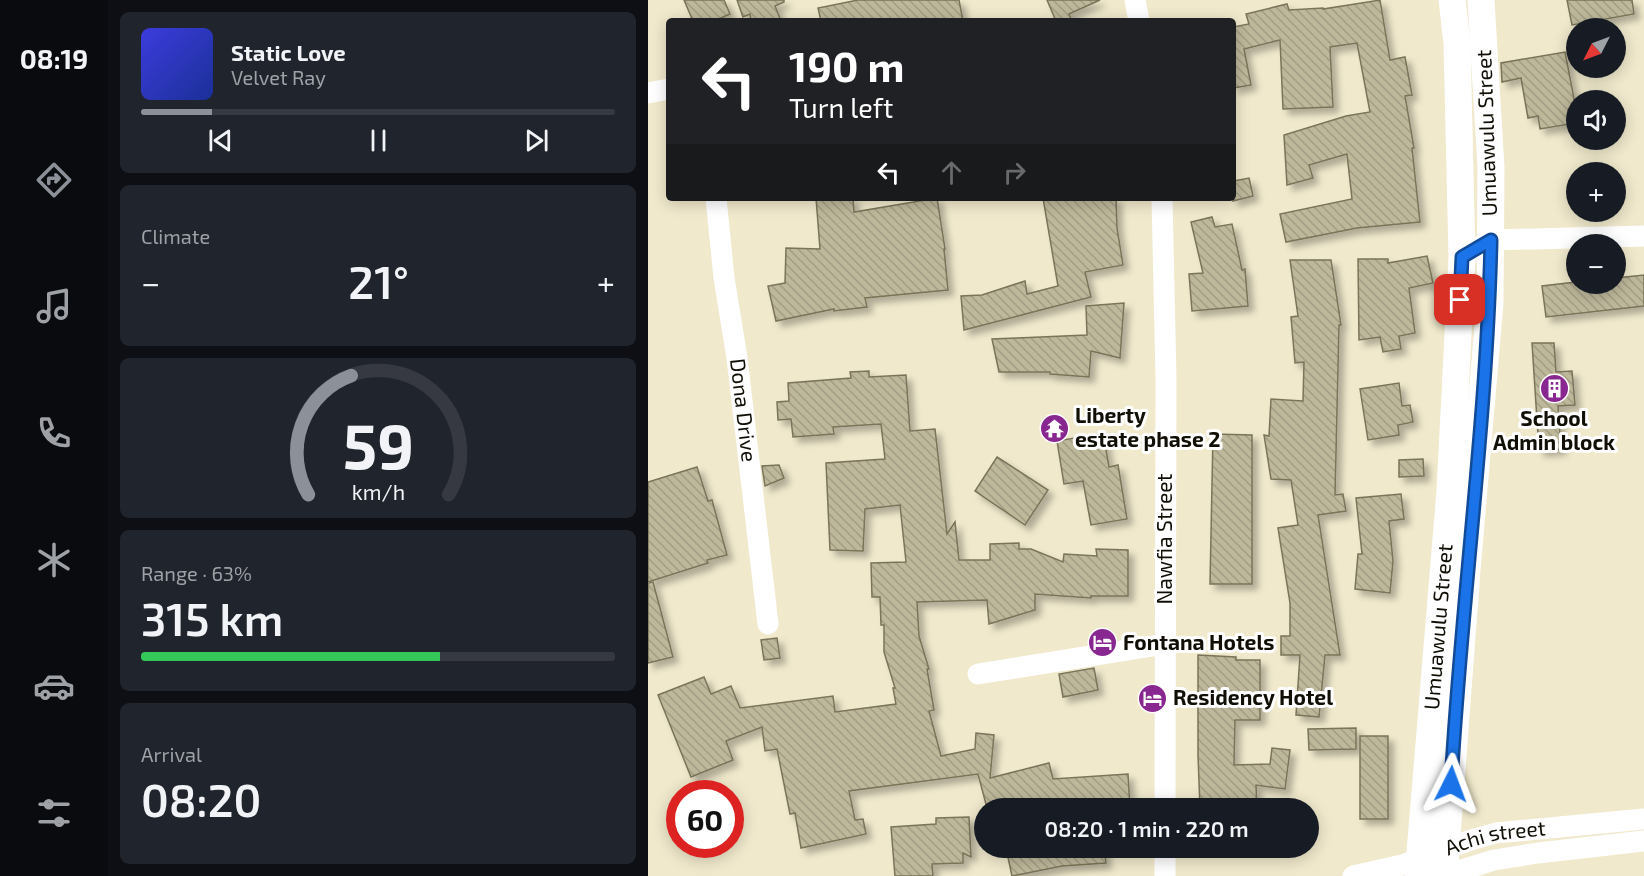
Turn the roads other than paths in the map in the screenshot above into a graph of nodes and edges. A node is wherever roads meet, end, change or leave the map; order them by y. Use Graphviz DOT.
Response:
graph roads {
  1 [pos="1135,0"];
  2 [pos="1452,0"];
  3 [pos="1481,0"];
  4 [pos="1138,18"];
  5 [pos="716,201"];
  6 [pos="1162,201"];
  7 [pos="1644,236"];
  8 [pos="1491,240"];
  9 [pos="1462,257"];
  10 [pos="1460,514"];
  11 [pos="768,624"];
  12 [pos="1165,644"];
  13 [pos="978,674"];
  14 [pos="1165,798"];
  15 [pos="1644,819"];
  16 [pos="1644,841"];
  17 [pos="1165,858"];
  18 [pos="1419,867"];
  19 [pos="1444,869"];
  20 [pos="1165,876"];
  21 [pos="1353,876"];
  1 -- 4 [label="street"];
  2 -- 9 [label="main road, Umuawulu Street"];
  3 -- 8 [label="main road, Umuawulu Street"];
  5 -- 11 [label="street, Dona Drive"];
  6 -- 12 [label="street, Nawfia Street"];
  7 -- 8 [label="street"];
  8 -- 9 [label="street"];
  8 -- 10 [label="main road, Umuawulu Street"];
  9 -- 10 [label="main road, Umuawulu Street"];
  10 -- 18 [label="main road, Umuawulu Street"];
  10 -- 19 [label="main road, Umuawulu Street"];
  12 -- 13 [label="street"];
  12 -- 14 [label="street, Nawfia Street"];
  15 -- 19 [label="street, Achi street"];
  16 -- 19 [label="street, Achi street"];
  17 -- 20 [label="street"];
  18 -- 19 [label="street, Achi street"];
  18 -- 21 [label="street, Achi street"];
}
